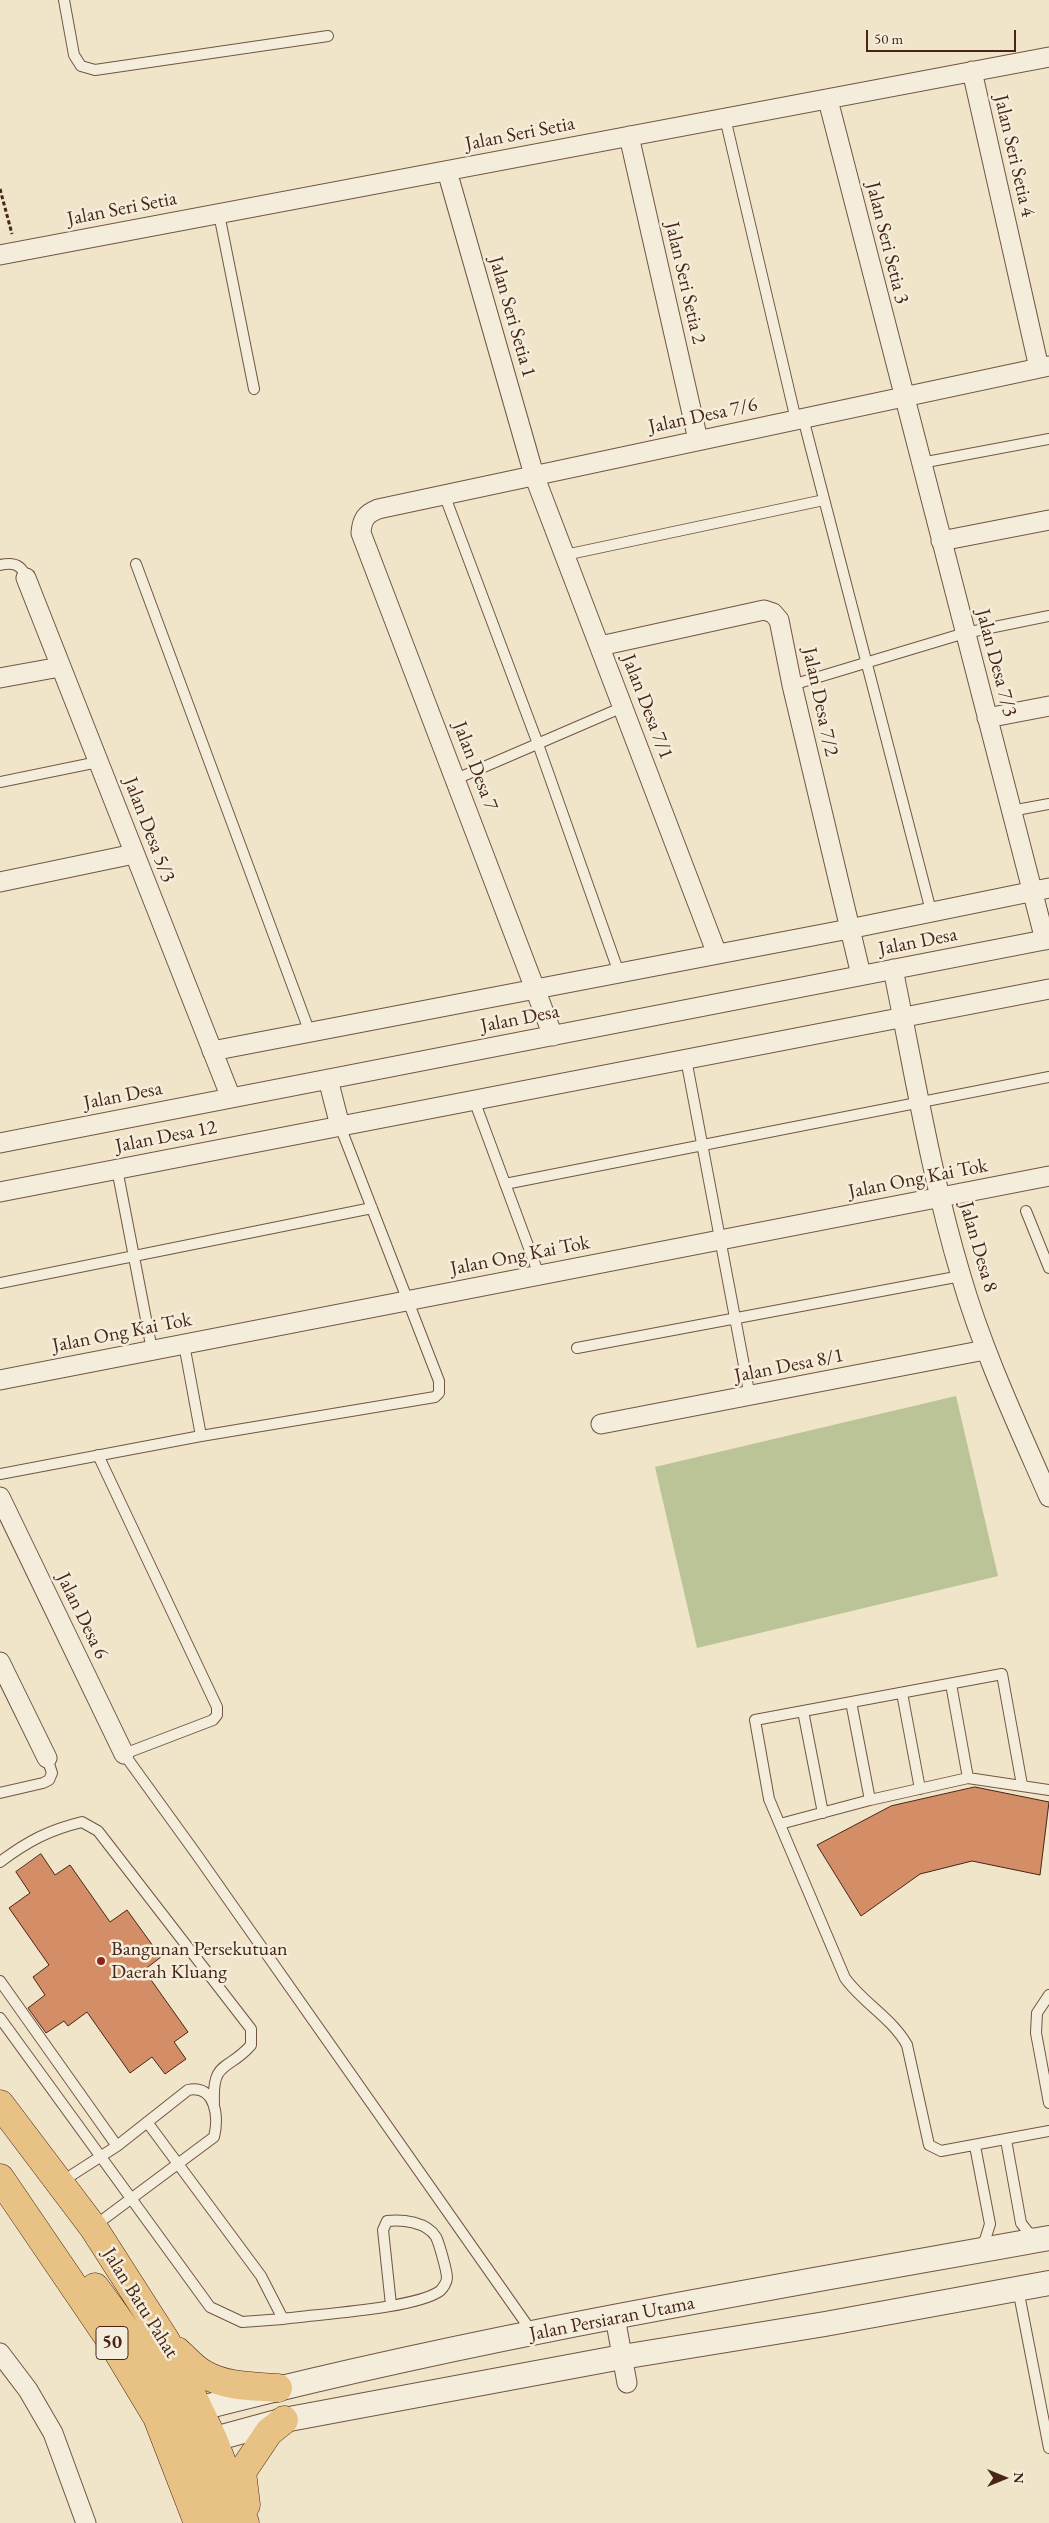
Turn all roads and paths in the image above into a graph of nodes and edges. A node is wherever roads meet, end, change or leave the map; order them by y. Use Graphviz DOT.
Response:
graph roads {
  1 [pos="64,0"];
  2 [pos="328,36"];
  3 [pos="1049,57"];
  4 [pos="972,72"];
  5 [pos="828,100"];
  6 [pos="725,118"];
  7 [pos="629,136"];
  8 [pos="446,171"];
  9 [pos="0,189"];
  10 [pos="219,214"];
  11 [pos="8,254"];
  12 [pos="1044,367"];
  13 [pos="254,389"];
  14 [pos="904,397"];
  15 [pos="799,419"];
  16 [pos="1049,439"];
  17 [pos="698,440"];
  18 [pos="921,463"];
  19 [pos="534,475"];
  20 [pos="444,494"];
  21 [pos="824,500"];
  22 [pos="368,513"];
  23 [pos="1049,520"];
  24 [pos="941,541"];
  25 [pos="565,554"];
  26 [pos="136,564"];
  27 [pos="0,565"];
  28 [pos="26,578"];
  29 [pos="1049,616"];
  30 [pos="965,633"];
  31 [pos="600,646"];
  32 [pos="866,663"];
  33 [pos="60,666"];
  34 [pos="0,678"];
  35 [pos="792,686"];
  36 [pos="1049,706"];
  37 [pos="623,707"];
  38 [pos="987,718"];
  39 [pos="538,744"];
  40 [pos="98,762"];
  41 [pos="456,779"];
  42 [pos="0,782"];
  43 [pos="1049,804"];
  44 [pos="1011,811"];
  45 [pos="134,854"];
  46 [pos="0,882"];
  47 [pos="1040,889"];
  48 [pos="931,911"];
  49 [pos="849,929"];
  50 [pos="1047,939"];
  51 [pos="718,954"];
  52 [pos="893,969"];
  53 [pos="619,973"];
  54 [pos="861,975"];
  55 [pos="534,988"];
  56 [pos="1049,989"];
  57 [pos="903,1018"];
  58 [pos="310,1032"];
  59 [pos="553,1036"];
  60 [pos="212,1052"];
  61 [pos="686,1060"];
  62 [pos="1049,1077"];
  63 [pos="328,1079"];
  64 [pos="231,1098"];
  65 [pos="474,1100"];
  66 [pos="921,1102"];
  67 [pos="340,1126"];
  68 [pos="0,1143"];
  69 [pos="703,1145"];
  70 [pos="117,1169"];
  71 [pos="1049,1176"];
  72 [pos="505,1184"];
  73 [pos="0,1192"];
  74 [pos="940,1197"];
  75 [pos="372,1208"];
  76 [pos="1026,1211"];
  77 [pos="722,1240"];
  78 [pos="134,1256"];
  79 [pos="1049,1268"];
  80 [pos="539,1275"];
  81 [pos="961,1276"];
  82 [pos="0,1283"];
  83 [pos="407,1300"];
  84 [pos="736,1316"];
  85 [pos="184,1344"];
  86 [pos="577,1348"];
  87 [pos="152,1350"];
  88 [pos="985,1350"];
  89 [pos="0,1380"];
  90 [pos="750,1397"];
  91 [pos="601,1424"];
  92 [pos="201,1436"];
  93 [pos="98,1455"];
  94 [pos="0,1474"];
  95 [pos="0,1497"];
  96 [pos="1049,1497"];
  97 [pos="0,1662"];
  98 [pos="951,1684"];
  99 [pos="902,1693"];
  100 [pos="851,1702"];
  101 [pos="803,1711"];
  102 [pos="124,1754"];
  103 [pos="47,1758"];
  104 [pos="968,1778"];
  105 [pos="1022,1785"];
  106 [pos="920,1789"];
  107 [pos="1049,1790"];
  108 [pos="0,1793"];
  109 [pos="870,1800"];
  110 [pos="823,1813"];
  111 [pos="780,1824"];
  112 [pos="0,1862"];
  113 [pos="0,1981"];
  114 [pos="1049,1995"];
  115 [pos="0,2018"];
  116 [pos="1044,2052"];
  117 [pos="214,2103"];
  118 [pos="1049,2103"];
  119 [pos="0,2104"];
  120 [pos="147,2122"];
  121 [pos="1049,2131"];
  122 [pos="1006,2140"];
  123 [pos="117,2146"];
  124 [pos="974,2146"];
  125 [pos="102,2156"];
  126 [pos="178,2164"];
  127 [pos="61,2182"];
  128 [pos="6,2187"];
  129 [pos="131,2198"];
  130 [pos="93,2227"];
  131 [pos="1046,2238"];
  132 [pos="974,2252"];
  133 [pos="1049,2283"];
  134 [pos="1018,2290"];
  135 [pos="391,2305"];
  136 [pos="615,2317"];
  137 [pos="283,2319"];
  138 [pos="533,2334"];
  139 [pos="166,2341"];
  140 [pos="0,2354"];
  141 [pos="622,2357"];
  142 [pos="316,2380"];
  143 [pos="627,2382"];
  144 [pos="278,2388"];
  145 [pos="189,2412"];
  146 [pos="324,2413"];
  147 [pos="284,2420"];
  148 [pos="202,2442"];
  149 [pos="1049,2448"];
  150 [pos="86,2523"];
  151 [pos="198,2523"];
  152 [pos="218,2523"];
  153 [pos="246,2523"];
  1 -- 2 [label="lane"];
  3 -- 4 [label="street, Jalan Seri Setia"];
  4 -- 5 [label="street, Jalan Seri Setia"];
  4 -- 12 [label="street, Jalan Seri Setia 4"];
  5 -- 6 [label="street, Jalan Seri Setia"];
  5 -- 14 [label="street, Jalan Seri Setia 3"];
  6 -- 7 [label="street, Jalan Seri Setia"];
  6 -- 15 [label="lane"];
  7 -- 8 [label="street, Jalan Seri Setia"];
  7 -- 17 [label="street, Jalan Seri Setia 2"];
  8 -- 10 [label="street, Jalan Seri Setia"];
  8 -- 19 [label="street, Jalan Seri Setia 1"];
  9 -- 11 [label="path"];
  10 -- 11 [label="street, Jalan Seri Setia"];
  10 -- 13 [label="lane"];
  12 -- 14 [label="street, Jalan Desa 7/6"];
  14 -- 15 [label="street, Jalan Desa 7/6"];
  14 -- 18 [label="street, Jalan Desa 7/3"];
  15 -- 17 [label="street, Jalan Desa 7/6"];
  15 -- 21 [label="lane"];
  16 -- 18 [label="lane"];
  17 -- 19 [label="street, Jalan Desa 7/6"];
  18 -- 24 [label="street, Jalan Desa 7/3"];
  19 -- 20 [label="street, Jalan Desa 7/6"];
  19 -- 25 [label="street, Jalan Desa 7/1"];
  20 -- 22 [label="street, Jalan Desa 7/6"];
  20 -- 39 [label="lane"];
  21 -- 25 [label="lane"];
  21 -- 32 [label="lane"];
  22 -- 41 [label="street, Jalan Desa 7"];
  23 -- 24 [label="street"];
  24 -- 30 [label="street, Jalan Desa 7/3"];
  25 -- 31 [label="street, Jalan Desa 7/1"];
  26 -- 58 [label="lane"];
  27 -- 28 [label="lane"];
  28 -- 33 [label="street, Jalan Desa 5/3"];
  29 -- 30 [label="lane"];
  30 -- 32 [label="lane"];
  30 -- 38 [label="street, Jalan Desa 7/3"];
  31 -- 35 [label="street, Jalan Desa 7/2"];
  31 -- 37 [label="street, Jalan Desa 7/1"];
  32 -- 35 [label="lane"];
  32 -- 48 [label="lane"];
  33 -- 34 [label="street"];
  33 -- 40 [label="street, Jalan Desa 5/3"];
  35 -- 49 [label="street, Jalan Desa 7/2"];
  36 -- 38 [label="street"];
  37 -- 39 [label="lane"];
  37 -- 51 [label="street, Jalan Desa 7/1"];
  38 -- 44 [label="street, Jalan Desa 7/3"];
  39 -- 41 [label="lane"];
  39 -- 53 [label="lane"];
  40 -- 42 [label="lane"];
  40 -- 45 [label="street, Jalan Desa 5/3"];
  41 -- 55 [label="street, Jalan Desa 7"];
  43 -- 44 [label="lane"];
  44 -- 47 [label="street, Jalan Desa 7/3"];
  45 -- 46 [label="street"];
  45 -- 60 [label="street, Jalan Desa 5/3"];
  47 -- 48 [label="street, Jalan Desa"];
  47 -- 50 [label="street, Jalan Desa 7/3"];
  48 -- 49 [label="street, Jalan Desa"];
  49 -- 51 [label="street, Jalan Desa"];
  49 -- 54 [label="street, Jalan Desa 7/2"];
  50 -- 52 [label="street, Jalan Desa"];
  51 -- 53 [label="street, Jalan Desa"];
  52 -- 54 [label="street, Jalan Desa"];
  52 -- 57 [label="street, Jalan Desa 8"];
  53 -- 55 [label="street, Jalan Desa"];
  54 -- 59 [label="street, Jalan Desa"];
  55 -- 58 [label="street, Jalan Desa"];
  55 -- 59 [label="street, Jalan Desa 7"];
  56 -- 57 [label="street"];
  57 -- 61 [label="street"];
  57 -- 66 [label="street, Jalan Desa 8"];
  58 -- 60 [label="street, Jalan Desa"];
  59 -- 63 [label="street, Jalan Desa"];
  60 -- 64 [label="street, Jalan Desa 5/3"];
  61 -- 65 [label="street"];
  61 -- 69 [label="lane"];
  62 -- 66 [label="lane"];
  63 -- 64 [label="street, Jalan Desa"];
  63 -- 67 [label="street"];
  64 -- 68 [label="street, Jalan Desa"];
  65 -- 67 [label="street"];
  65 -- 72 [label="lane"];
  66 -- 69 [label="lane"];
  66 -- 74 [label="street, Jalan Desa 8"];
  67 -- 70 [label="street, Jalan Desa 12"];
  67 -- 75 [label="lane"];
  69 -- 72 [label="lane"];
  69 -- 77 [label="lane"];
  70 -- 73 [label="street, Jalan Desa 12"];
  70 -- 78 [label="lane"];
  71 -- 74 [label="street, Jalan Ong Kai Tok"];
  72 -- 80 [label="lane"];
  74 -- 77 [label="street, Jalan Ong Kai Tok"];
  74 -- 81 [label="street, Jalan Desa 8"];
  75 -- 78 [label="lane"];
  75 -- 83 [label="lane"];
  76 -- 79 [label="lane"];
  77 -- 80 [label="street, Jalan Ong Kai Tok"];
  77 -- 84 [label="lane"];
  78 -- 82 [label="lane"];
  78 -- 87 [label="lane"];
  80 -- 83 [label="street, Jalan Ong Kai Tok"];
  81 -- 84 [label="lane"];
  81 -- 88 [label="street, Jalan Desa 8"];
  83 -- 85 [label="street, Jalan Ong Kai Tok"];
  83 -- 92 [label="lane"];
  84 -- 86 [label="lane"];
  84 -- 90 [label="lane"];
  85 -- 87 [label="street, Jalan Ong Kai Tok"];
  85 -- 92 [label="lane"];
  87 -- 89 [label="street, Jalan Ong Kai Tok"];
  88 -- 90 [label="street, Jalan Desa 8/1"];
  88 -- 96 [label="street, Jalan Desa 8"];
  90 -- 91 [label="street, Jalan Desa 8/1"];
  92 -- 93 [label="lane"];
  93 -- 94 [label="lane"];
  93 -- 102 [label="lane"];
  95 -- 102 [label="street, Jalan Desa 6"];
  97 -- 103 [label="street"];
  98 -- 99 [label="lane"];
  98 -- 104 [label="lane"];
  98 -- 105 [label="lane"];
  99 -- 100 [label="lane"];
  99 -- 106 [label="lane"];
  100 -- 101 [label="lane"];
  100 -- 109 [label="lane"];
  101 -- 110 [label="lane"];
  101 -- 111 [label="lane"];
  102 -- 138 [label="lane"];
  103 -- 108 [label="lane"];
  104 -- 105 [label="lane"];
  104 -- 106 [label="lane"];
  105 -- 107 [label="lane"];
  106 -- 109 [label="lane"];
  109 -- 110 [label="lane"];
  110 -- 111 [label="lane"];
  111 -- 124 [label="lane"];
  112 -- 117 [label="lane"];
  113 -- 123 [label="lane"];
  114 -- 116 [label="lane"];
  115 -- 125 [label="lane"];
  116 -- 118 [label="lane"];
  117 -- 120 [label="lane"];
  117 -- 126 [label="lane"];
  119 -- 127 [label="highway, Jalan Batu Pahat / 50"];
  120 -- 123 [label="lane"];
  120 -- 126 [label="lane"];
  121 -- 122 [label="lane"];
  122 -- 124 [label="lane"];
  122 -- 131 [label="lane"];
  123 -- 125 [label="lane"];
  124 -- 132 [label="lane"];
  125 -- 127 [label="lane"];
  125 -- 129 [label="lane"];
  126 -- 129 [label="lane"];
  126 -- 137 [label="lane"];
  127 -- 130 [label="highway, Jalan Batu Pahat / 50"];
  128 -- 145 [label="highway"];
  128 -- 151 [label="highway, 50"];
  129 -- 130 [label="lane"];
  129 -- 137 [label="lane"];
  130 -- 139 [label="highway, Jalan Batu Pahat / 50"];
  131 -- 132 [label="street, Jalan Persiaran Utama"];
  132 -- 136 [label="street, Jalan Persiaran Utama"];
  133 -- 134 [label="street, Jalan Persiaran Utama"];
  134 -- 141 [label="street, Jalan Persiaran Utama"];
  134 -- 149 [label="lane"];
  135 -- 135 [label="lane"];
  135 -- 137 [label="lane"];
  136 -- 138 [label="street, Jalan Persiaran Utama"];
  136 -- 141 [label="street"];
  138 -- 142 [label="street, Jalan Persiaran Utama"];
  139 -- 144 [label="highway"];
  139 -- 145 [label="highway, Jalan Batu Pahat / 50"];
  140 -- 150 [label="street"];
  141 -- 143 [label="street"];
  141 -- 146 [label="street, Jalan Persiaran Utama"];
  142 -- 144 [label="street, Jalan Persiaran Utama"];
  142 -- 146 [label="street"];
  144 -- 145 [label="street, Jalan Persiaran Utama"];
  145 -- 148 [label="highway, Jalan Batu Pahat / 50"];
  146 -- 147 [label="street, Jalan Persiaran Utama"];
  147 -- 148 [label="street, Jalan Persiaran Utama"];
  147 -- 153 [label="highway"];
  148 -- 152 [label="highway"];
  148 -- 153 [label="highway, Jalan Batu Pahat / 50"];
}
